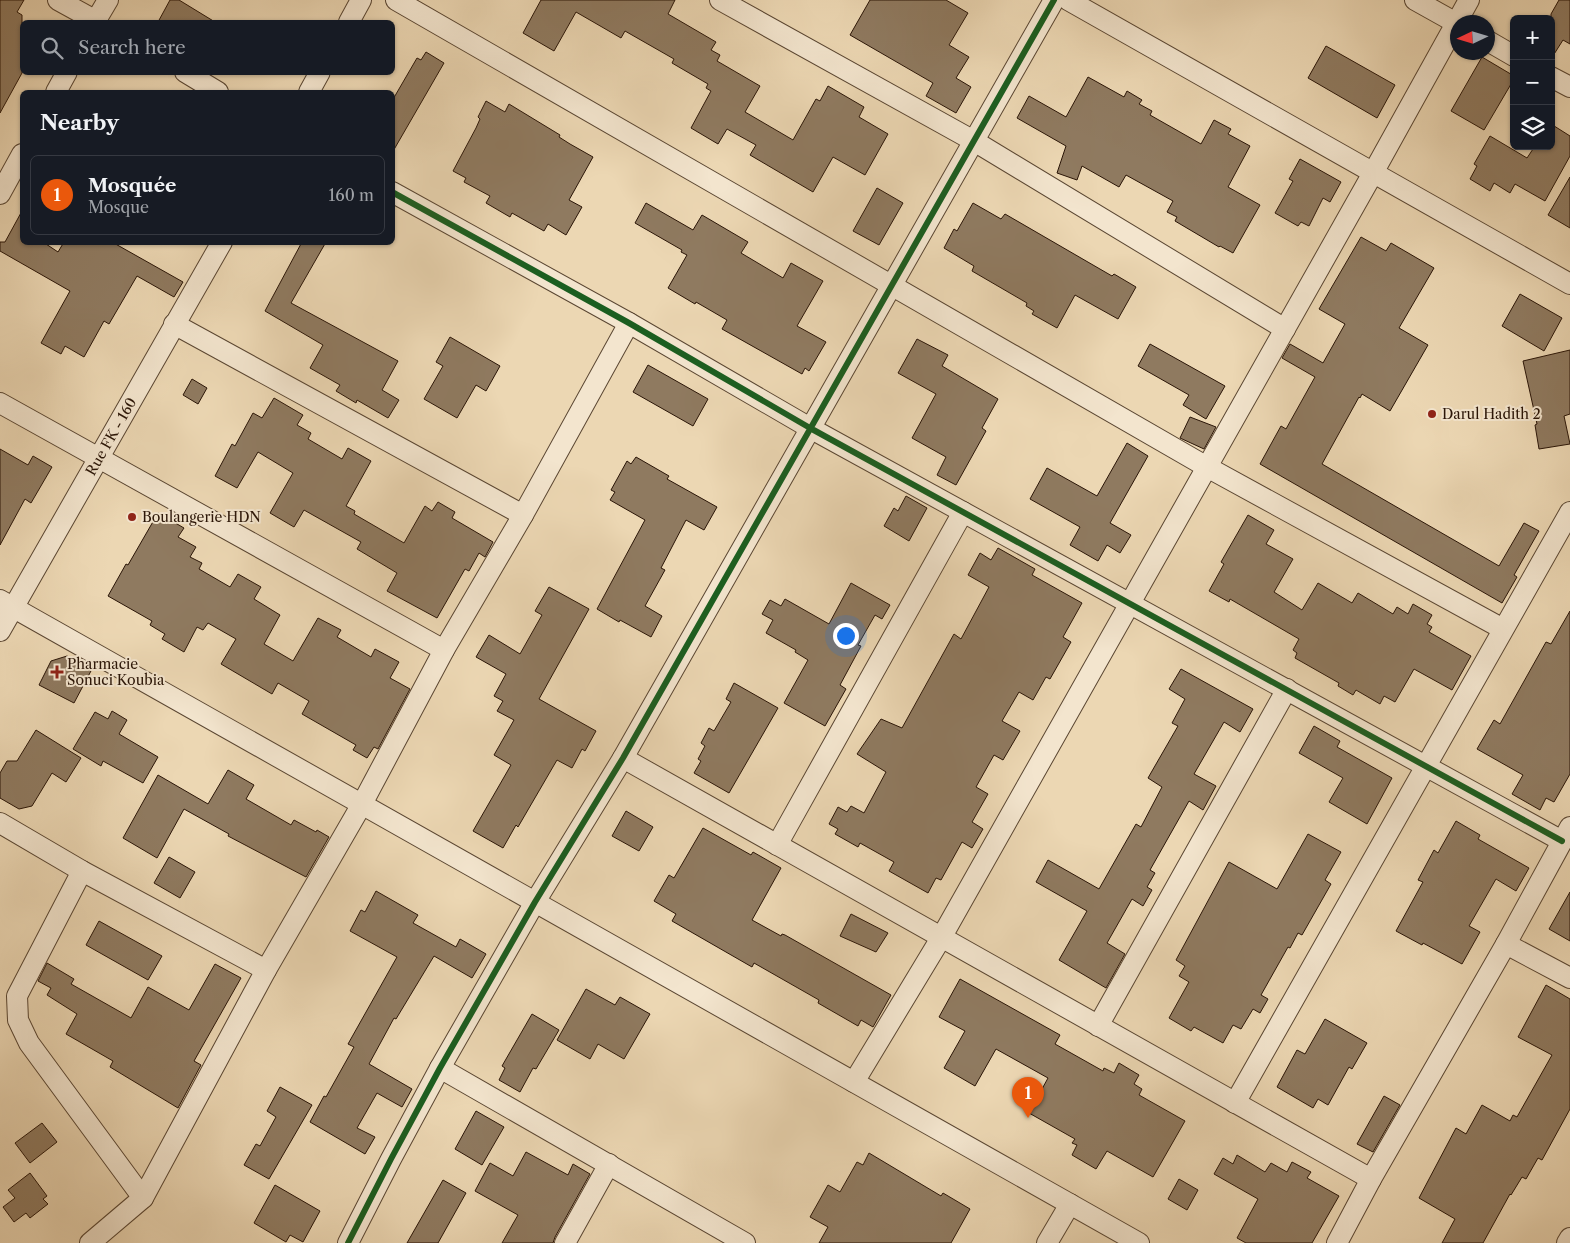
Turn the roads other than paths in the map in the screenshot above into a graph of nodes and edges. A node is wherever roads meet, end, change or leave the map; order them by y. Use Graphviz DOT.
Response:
graph roads {
  1 [pos="58,0"];
  2 [pos="108,0"];
  3 [pos="361,0"];
  4 [pos="396,0"];
  5 [pos="720,0"];
  6 [pos="1054,0"];
  7 [pos="1068,0"];
  8 [pos="1415,0"];
  9 [pos="1469,0"];
  10 [pos="1462,15"];
  11 [pos="93,20"];
  12 [pos="97,20"];
  13 [pos="349,20"];
  14 [pos="1450,20"];
  15 [pos="1450,36"];
  16 [pos="1495,45"];
  17 [pos="1510,54"];
  18 [pos="65,75"];
  19 [pos="190,75"];
  20 [pos="318,75"];
  21 [pos="1555,79"];
  22 [pos="1570,87"];
  23 [pos="57,90"];
  24 [pos="215,90"];
  25 [pos="310,90"];
  26 [pos="974,141"];
  27 [pos="20,158"];
  28 [pos="1373,173"];
  29 [pos="0,194"];
  30 [pos="395,194"];
  31 [pos="220,245"];
  32 [pos="1570,284"];
  33 [pos="892,285"];
  34 [pos="629,323"];
  35 [pos="174,324"];
  36 [pos="1285,329"];
  37 [pos="0,403"];
  38 [pos="810,428"];
  39 [pos="98,459"];
  40 [pos="1207,467"];
  41 [pos="963,512"];
  42 [pos="1570,512"];
  43 [pos="523,515"];
  44 [pos="7,604"];
  45 [pos="1130,604"];
  46 [pos="1503,629"];
  47 [pos="0,631"];
  48 [pos="444,650"];
  49 [pos="1287,689"];
  50 [pos="623,758"];
  51 [pos="1426,766"];
  52 [pos="362,804"];
  53 [pos="0,823"];
  54 [pos="1566,834"];
  55 [pos="777,845"];
  56 [pos="82,871"];
  57 [pos="535,902"];
  58 [pos="941,938"];
  59 [pos="1506,944"];
  60 [pos="266,970"];
  61 [pos="1570,978"];
  62 [pos="1098,1026"];
  63 [pos="440,1068"];
  64 [pos="854,1082"];
  65 [pos="1235,1103"];
  66 [pos="609,1164"];
  67 [pos="1371,1180"];
  68 [pos="143,1198"];
  69 [pos="1070,1204"];
  70 [pos="1570,1238"];
  71 [pos="354,1241"];
  72 [pos="90,1243"];
  73 [pos="565,1243"];
  74 [pos="745,1243"];
  75 [pos="1047,1243"];
  76 [pos="1140,1243"];
  77 [pos="1337,1243"];
  78 [pos="1567,1243"];
  1 -- 11 [label="street"];
  2 -- 12 [label="street"];
  3 -- 13 [label="street"];
  4 -- 33 [label="street"];
  5 -- 26 [label="street"];
  6 -- 26 [label="street"];
  7 -- 28 [label="street"];
  8 -- 14 [label="street"];
  9 -- 10 [label="street"];
  15 -- 28 [label="street"];
  16 -- 17 [label="street"];
  18 -- 23 [label="street"];
  19 -- 24 [label="street"];
  20 -- 25 [label="street"];
  21 -- 22 [label="street"];
  26 -- 33 [label="street"];
  26 -- 36 [label="street"];
  27 -- 29 [label="street"];
  28 -- 32 [label="street"];
  28 -- 36 [label="street"];
  30 -- 34 [label="street"];
  31 -- 35 [label="street, Rue FK - 160"];
  33 -- 38 [label="street"];
  33 -- 40 [label="street"];
  34 -- 38 [label="street"];
  34 -- 43 [label="street"];
  35 -- 39 [label="street, Rue FK - 160"];
  35 -- 43 [label="street"];
  36 -- 40 [label="street"];
  37 -- 39 [label="street"];
  38 -- 41 [label="street"];
  38 -- 50 [label="street"];
  39 -- 44 [label="street, Rue FK - 160"];
  39 -- 48 [label="street"];
  40 -- 45 [label="street"];
  40 -- 46 [label="street"];
  41 -- 45 [label="street"];
  41 -- 55 [label="street"];
  42 -- 46 [label="street"];
  43 -- 48 [label="street"];
  44 -- 47 [label="street, Rue FK - 160"];
  44 -- 52 [label="street"];
  45 -- 49 [label="street"];
  45 -- 58 [label="street"];
  46 -- 51 [label="street"];
  48 -- 52 [label="street"];
  49 -- 51 [label="street"];
  49 -- 62 [label="street"];
  50 -- 55 [label="street"];
  50 -- 57 [label="street"];
  51 -- 54 [label="street"];
  51 -- 65 [label="street"];
  52 -- 57 [label="street"];
  52 -- 60 [label="street"];
  53 -- 56 [label="street"];
  54 -- 59 [label="street"];
  55 -- 58 [label="street"];
  56 -- 60 [label="street"];
  56 -- 68 [label="street"];
  57 -- 63 [label="street"];
  57 -- 64 [label="street"];
  58 -- 62 [label="street"];
  58 -- 64 [label="street"];
  59 -- 61 [label="street"];
  59 -- 67 [label="street"];
  60 -- 68 [label="street"];
  62 -- 65 [label="street"];
  63 -- 66 [label="street"];
  63 -- 71 [label="street"];
  64 -- 69 [label="street"];
  65 -- 67 [label="street"];
  66 -- 73 [label="street"];
  66 -- 74 [label="street"];
  67 -- 77 [label="street"];
  68 -- 72 [label="street"];
  69 -- 75 [label="street"];
  69 -- 76 [label="street"];
  70 -- 78 [label="street"];
}
